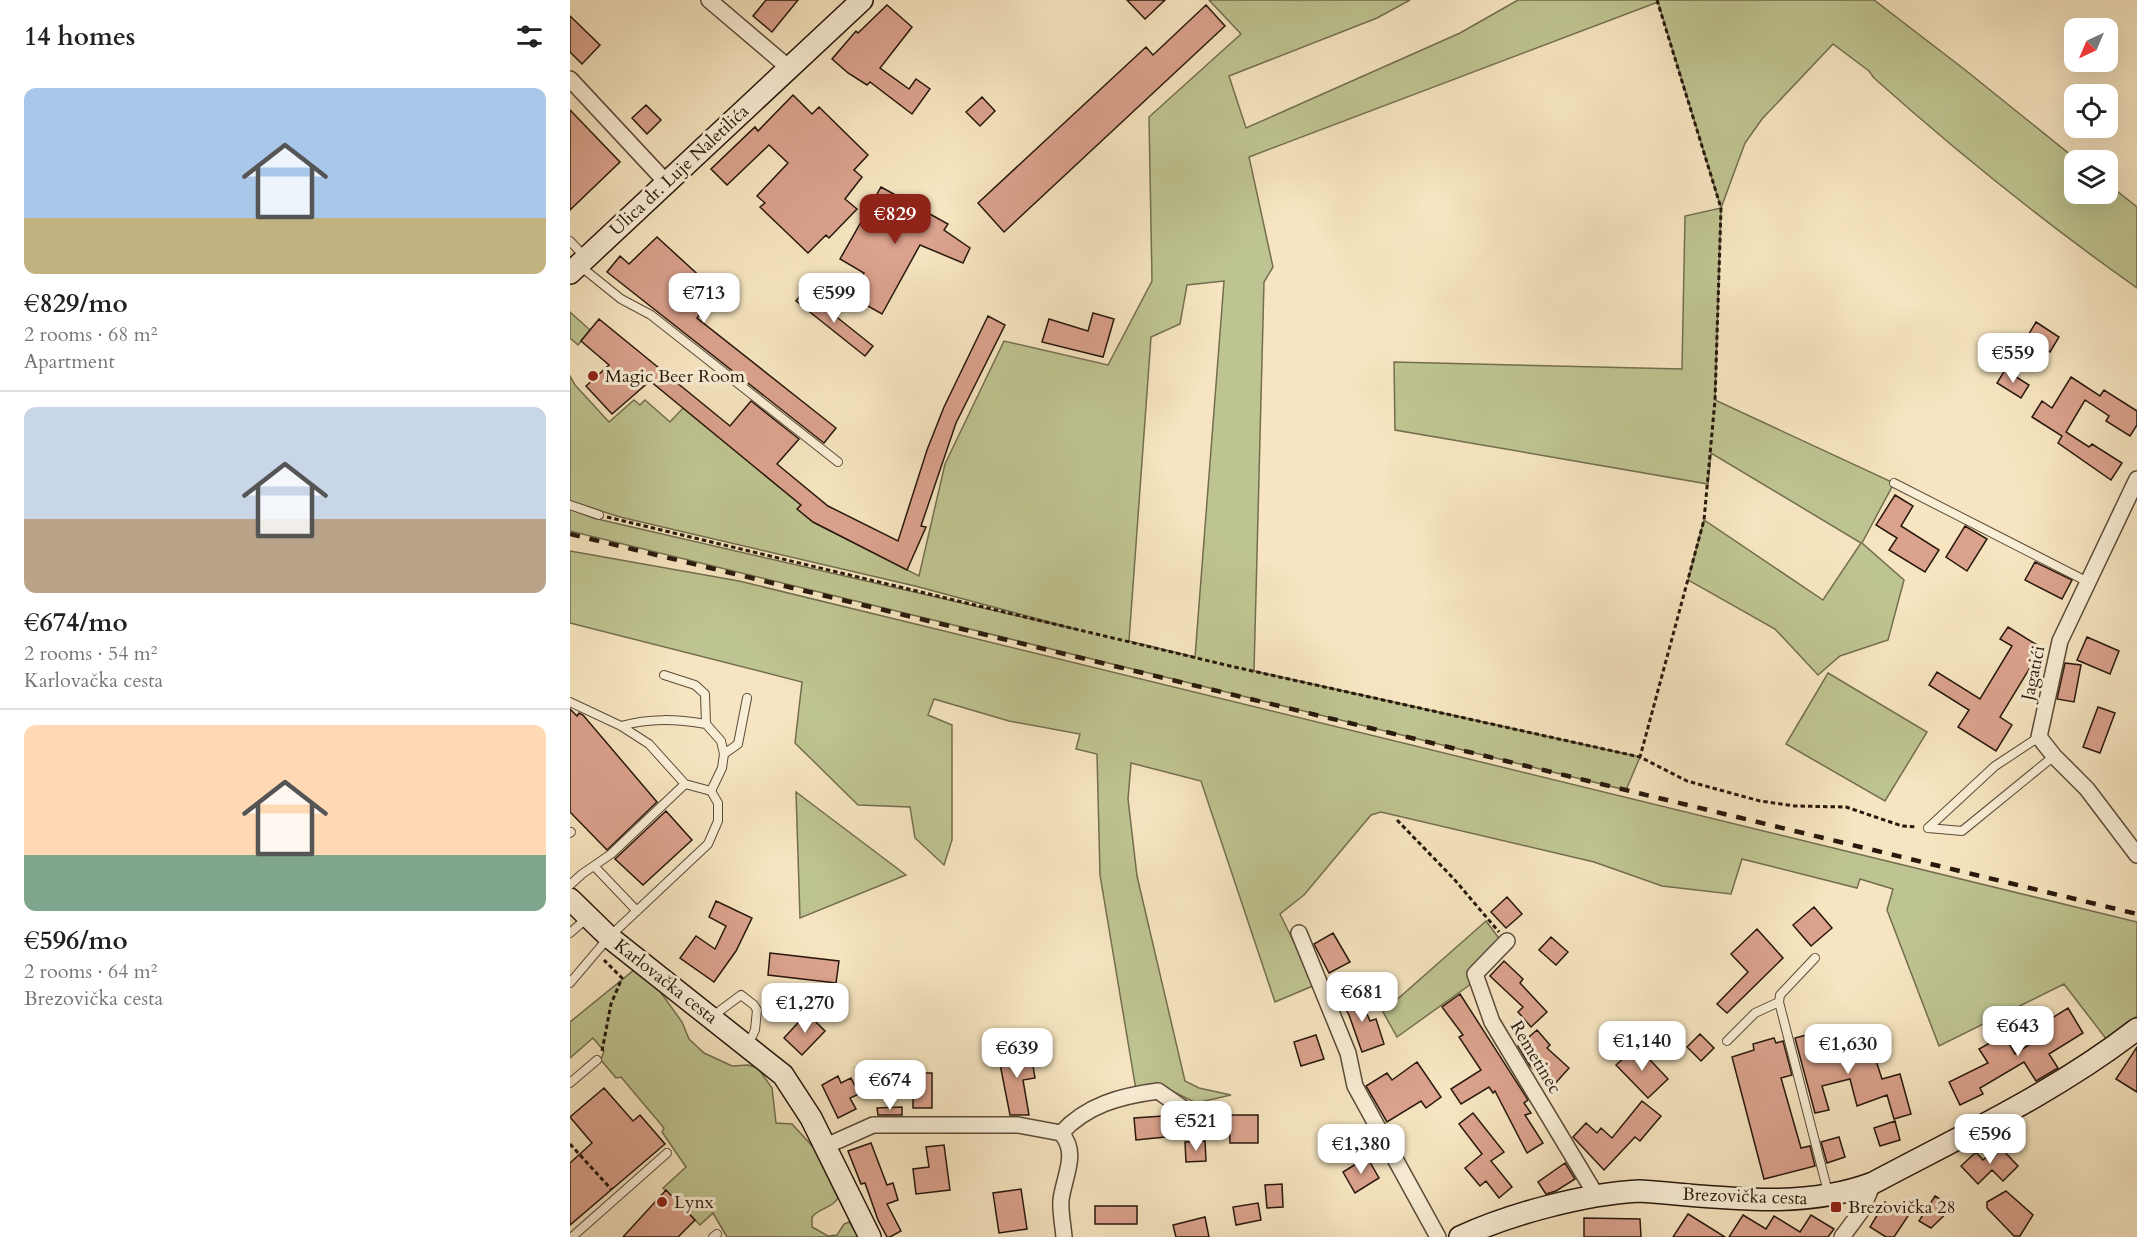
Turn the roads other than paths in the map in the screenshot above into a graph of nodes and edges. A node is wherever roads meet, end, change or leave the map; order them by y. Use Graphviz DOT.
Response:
graph roads {
  1 [pos="709,0"];
  2 [pos="862,0"];
  3 [pos="789,68"];
  4 [pos="570,79"];
  5 [pos="666,182"];
  6 [pos="570,242"];
  7 [pos="578,265"];
  8 [pos="838,462"];
  9 [pos="2137,479"];
  10 [pos="1894,483"];
  11 [pos="570,505"];
  12 [pos="599,514"];
  13 [pos="2088,582"];
  14 [pos="664,675"];
  15 [pos="747,698"];
  16 [pos="570,702"];
  17 [pos="706,724"];
  18 [pos="621,726"];
  19 [pos="2039,737"];
  20 [pos="724,754"];
  21 [pos="2054,756"];
  22 [pos="685,784"];
  23 [pos="711,791"];
  24 [pos="2137,855"];
  25 [pos="594,866"];
  26 [pos="570,885"];
  27 [pos="570,899"];
  28 [pos="637,911"];
  29 [pos="588,917"];
  30 [pos="570,933"];
  31 [pos="1299,933"];
  32 [pos="1506,941"];
  33 [pos="603,945"];
  34 [pos="1815,958"];
  35 [pos="570,983"];
  36 [pos="1779,1002"];
  37 [pos="712,1016"];
  38 [pos="2137,1029"];
  39 [pos="1727,1041"];
  40 [pos="748,1045"];
  41 [pos="597,1060"];
  42 [pos="570,1083"];
  43 [pos="1208,1125"];
  44 [pos="1061,1133"];
  45 [pos="826,1146"];
  46 [pos="667,1153"];
  47 [pos="1873,1184"];
  48 [pos="1596,1195"];
  49 [pos="1830,1196"];
  50 [pos="572,1237"];
  51 [pos="870,1237"];
  52 [pos="1064,1237"];
  53 [pos="1438,1237"];
  54 [pos="1460,1237"];
  55 [pos="1842,1237"];
  1 -- 3 [label="street"];
  2 -- 3 [label="main road, Ulica dr. Luje Naletilića"];
  3 -- 5 [label="main road, Ulica dr. Luje Naletilića"];
  4 -- 5 [label="street"];
  5 -- 7 [label="main road, Ulica dr. Luje Naletilića"];
  6 -- 7 [label="lane"];
  7 -- 8 [label="lane"];
  9 -- 13 [label="street, Jagatići"];
  10 -- 13 [label="lane"];
  11 -- 12 [label="lane"];
  13 -- 19 [label="street, Jagatići"];
  14 -- 17 [label="lane"];
  15 -- 20 [label="lane"];
  16 -- 18 [label="lane"];
  17 -- 18 [label="lane"];
  17 -- 20 [label="lane"];
  18 -- 22 [label="lane"];
  19 -- 21 [label="street"];
  19 -- 21 [label="lane"];
  20 -- 23 [label="lane"];
  21 -- 24 [label="street"];
  22 -- 23 [label="lane"];
  22 -- 25 [label="lane"];
  23 -- 28 [label="lane"];
  25 -- 26 [label="lane"];
  25 -- 28 [label="lane"];
  27 -- 29 [label="main road, Karlovačka cesta"];
  28 -- 33 [label="lane"];
  29 -- 30 [label="lane"];
  29 -- 33 [label="main road, Karlovačka cesta"];
  31 -- 53 [label="street"];
  32 -- 48 [label="street, Remetinec"];
  33 -- 35 [label="lane"];
  33 -- 37 [label="main road, Karlovačka cesta"];
  34 -- 36 [label="lane"];
  36 -- 39 [label="lane"];
  36 -- 49 [label="lane"];
  37 -- 40 [label="main road, Karlovačka cesta"];
  37 -- 40 [label="lane"];
  38 -- 47 [label="main road, Brezovička cesta"];
  40 -- 45 [label="main road, Karlovačka cesta"];
  41 -- 42 [label="lane"];
  43 -- 44 [label="street"];
  44 -- 45 [label="street"];
  44 -- 52 [label="street"];
  45 -- 51 [label="main road, Karlovačka cesta"];
  46 -- 50 [label="lane"];
  47 -- 49 [label="main road, Brezovička cesta"];
  47 -- 55 [label="street"];
  48 -- 49 [label="main road, Brezovička cesta"];
  48 -- 54 [label="main road, Brezovička cesta"];
}
